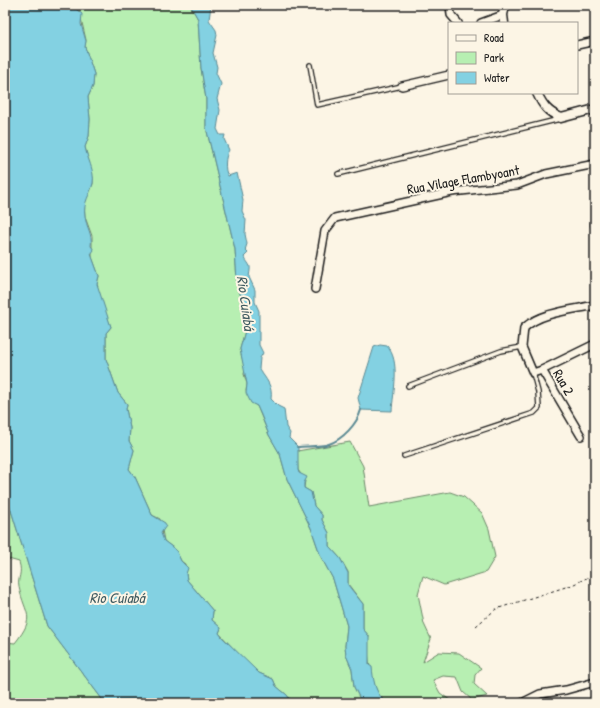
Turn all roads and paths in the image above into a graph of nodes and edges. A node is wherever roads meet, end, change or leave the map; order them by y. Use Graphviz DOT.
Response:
graph roads {
  1 [pos="450,5"];
  2 [pos="505,5"];
  3 [pos="504,19"];
  4 [pos="457,22"];
  5 [pos="487,22"];
  6 [pos="595,41"];
  7 [pos="578,45"];
  8 [pos="310,65"];
  9 [pos="448,75"];
  10 [pos="402,86"];
  11 [pos="538,94"];
  12 [pos="595,109"];
  13 [pos="561,118"];
  14 [pos="595,164"];
  15 [pos="338,174"];
  16 [pos="315,289"];
  17 [pos="595,305"];
  18 [pos="595,344"];
  19 [pos="522,347"];
  20 [pos="542,370"];
  21 [pos="533,373"];
  22 [pos="408,386"];
  23 [pos="581,436"];
  24 [pos="404,456"];
  25 [pos="595,574"];
  26 [pos="5,583"];
  27 [pos="5,586"];
  28 [pos="476,626"];
  29 [pos="595,682"];
  30 [pos="522,703"];
  1 -- 4 [label="street"];
  2 -- 3 [label="street"];
  3 -- 5 [label="street"];
  6 -- 7 [label="street"];
  8 -- 10 [label="lane"];
  9 -- 10 [label="street"];
  11 -- 13 [label="street"];
  12 -- 13 [label="street"];
  13 -- 15 [label="lane"];
  14 -- 16 [label="street, Rua Vilage Flambyoant"];
  17 -- 19 [label="street"];
  18 -- 20 [label="street, Rua 2"];
  19 -- 21 [label="street"];
  19 -- 22 [label="lane"];
  20 -- 21 [label="street"];
  20 -- 23 [label="street, Rua 2"];
  21 -- 24 [label="lane"];
  25 -- 28 [label="path"];
  26 -- 27 [label="lane"];
  29 -- 30 [label="street"];
}
